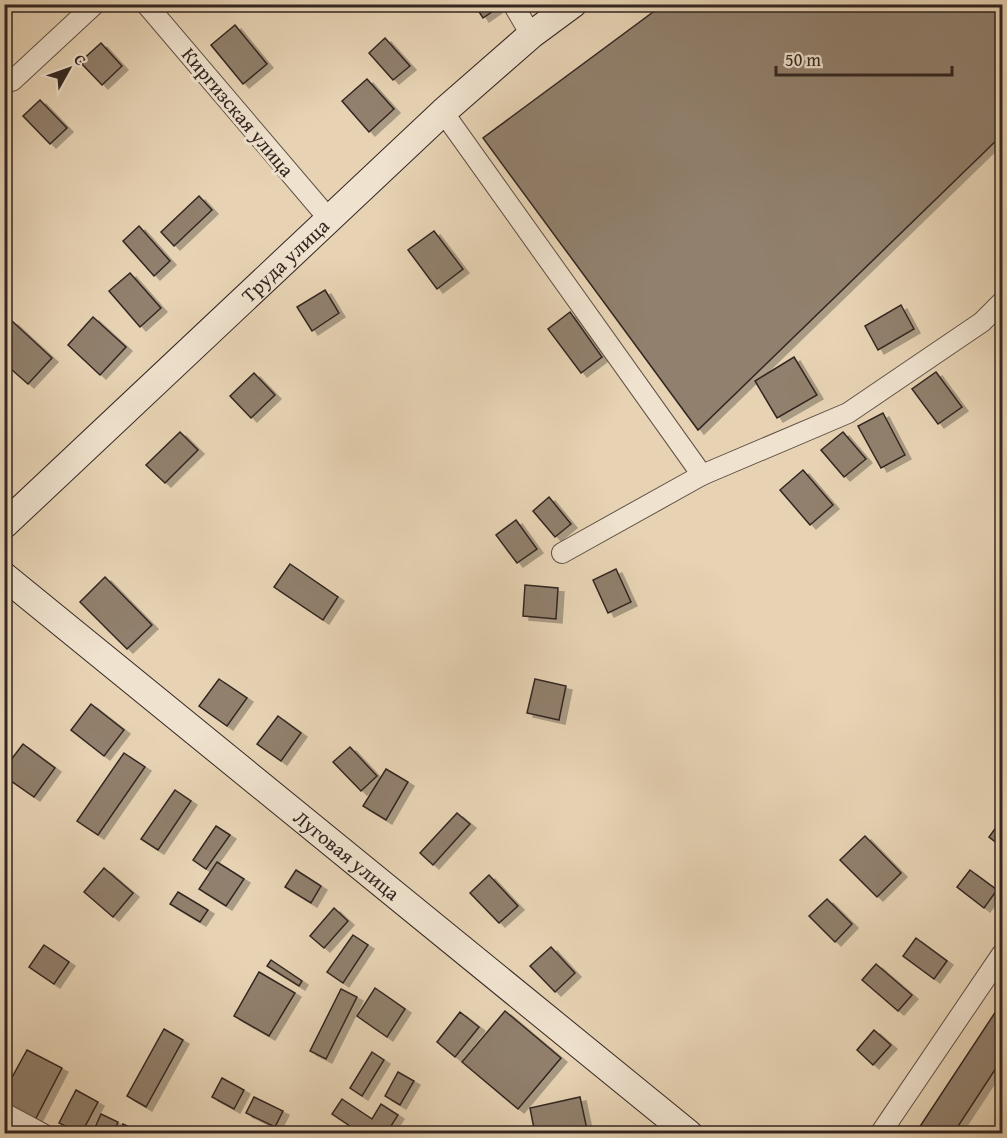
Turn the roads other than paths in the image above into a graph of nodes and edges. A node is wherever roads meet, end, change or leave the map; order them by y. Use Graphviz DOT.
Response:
graph roads {
  1 [pos="94,4"];
  2 [pos="146,4"];
  3 [pos="513,4"];
  4 [pos="573,4"];
  5 [pos="531,35"];
  6 [pos="4,81"];
  7 [pos="442,112"];
  8 [pos="329,219"];
  9 [pos="1002,302"];
  10 [pos="702,475"];
  11 [pos="4,525"];
  12 [pos="562,552"];
  13 [pos="4,576"];
  14 [pos="1002,954"];
  15 [pos="4,1113"];
  16 [pos="43,1134"];
  17 [pos="689,1134"];
  18 [pos="880,1134"];
  1 -- 6 [label="street"];
  2 -- 8 [label="street, Киргизская улица"];
  3 -- 5 [label="street"];
  4 -- 5 [label="street, Труда улица"];
  5 -- 7 [label="street, Труда улица"];
  7 -- 8 [label="street, Труда улица"];
  7 -- 10 [label="street"];
  8 -- 11 [label="street, Труда улица"];
  9 -- 10 [label="street"];
  10 -- 12 [label="street"];
  13 -- 17 [label="street, Луговая улица"];
  14 -- 18 [label="street"];
  15 -- 16 [label="street"];
}
